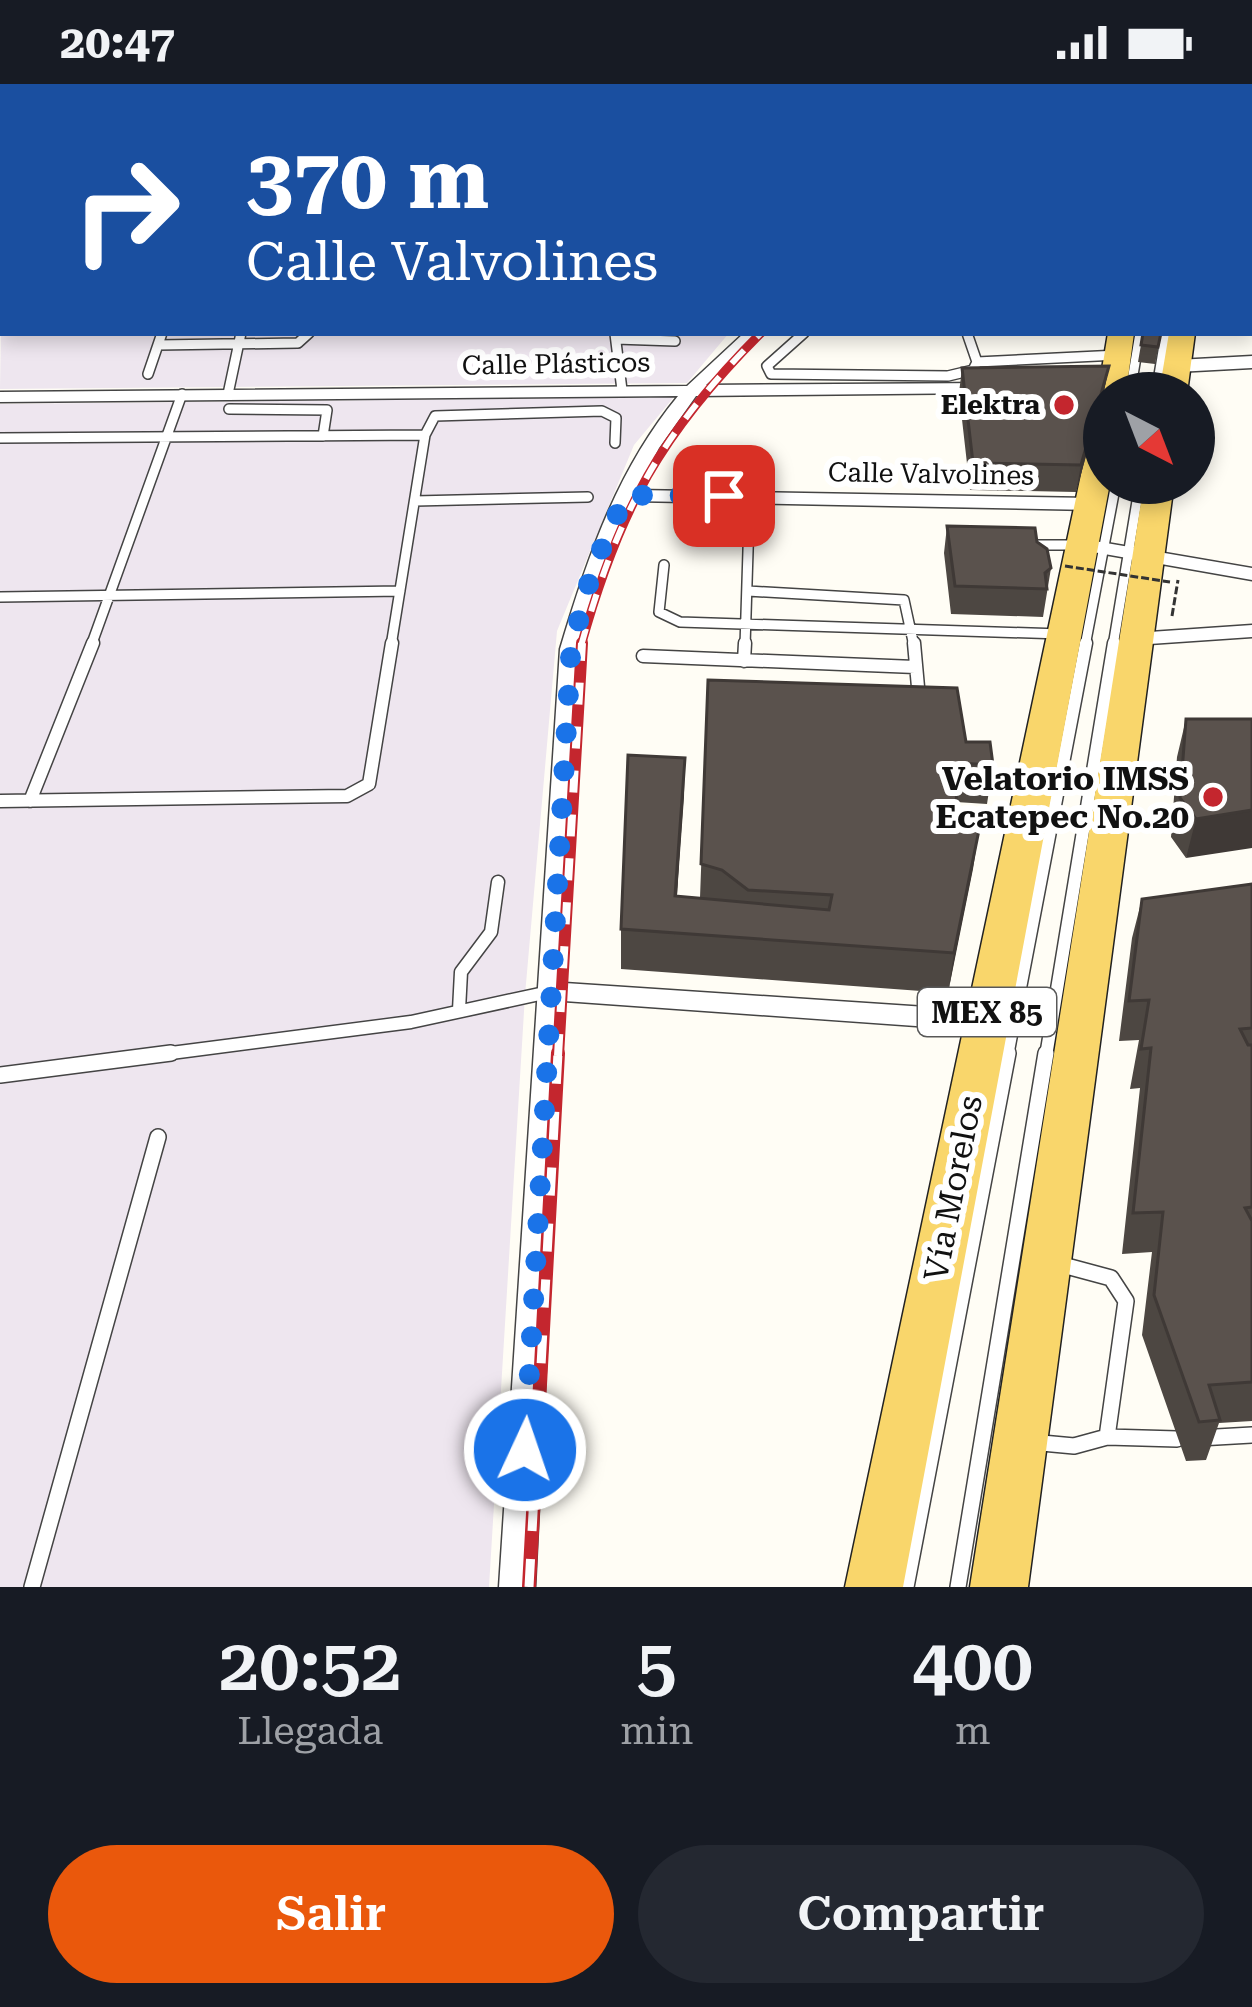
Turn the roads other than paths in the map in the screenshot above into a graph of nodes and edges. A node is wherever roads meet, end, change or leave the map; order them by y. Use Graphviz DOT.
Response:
graph roads {
  1 [pos="161,336"];
  2 [pos="306,336"];
  3 [pos="616,336"];
  4 [pos="751,336"];
  5 [pos="801,336"];
  6 [pos="969,336"];
  7 [pos="1138,336"];
  8 [pos="1166,336"];
  9 [pos="1182,336"];
  10 [pos="240,338"];
  11 [pos="675,341"];
  12 [pos="1119,344"];
  13 [pos="158,345"];
  14 [pos="977,362"];
  15 [pos="1252,362"];
  16 [pos="1120,372"];
  17 [pos="1160,372"];
  18 [pos="1176,372"];
  19 [pos="1209,372"];
  20 [pos="148,374"];
  21 [pos="999,388"];
  22 [pos="622,390"];
  23 [pos="693,390"];
  24 [pos="182,394"];
  25 [pos="0,397"];
  26 [pos="229,402"];
  27 [pos="425,435"];
  28 [pos="323,436"];
  29 [pos="164,437"];
  30 [pos="0,438"];
  31 [pos="615,443"];
  32 [pos="626,495"];
  33 [pos="588,497"];
  34 [pos="415,501"];
  35 [pos="1110,504"];
  36 [pos="1130,504"];
  37 [pos="1143,504"];
  38 [pos="749,519"];
  39 [pos="1113,542"];
  40 [pos="1007,545"];
  41 [pos="664,566"];
  42 [pos="1252,574"];
  43 [pos="400,590"];
  44 [pos="748,591"];
  45 [pos="111,596"];
  46 [pos="0,597"];
  47 [pos="747,625"];
  48 [pos="913,631"];
  49 [pos="1252,631"];
  50 [pos="1062,634"];
  51 [pos="1135,639"];
  52 [pos="643,656"];
  53 [pos="744,661"];
  54 [pos="915,667"];
  55 [pos="920,705"];
  56 [pos="0,801"];
  57 [pos="30,801"];
  58 [pos="498,882"];
  59 [pos="550,992"];
  60 [pos="459,1010"];
  61 [pos="986,1022"];
  62 [pos="0,1075"];
  63 [pos="158,1137"];
  64 [pos="1046,1261"];
  65 [pos="1252,1435"];
  66 [pos="1107,1437"];
  67 [pos="1198,1438"];
  68 [pos="1177,1439"];
  69 [pos="1020,1442"];
  70 [pos="32,1587"];
  71 [pos="517,1587"];
  72 [pos="874,1587"];
  73 [pos="906,1587"];
  74 [pos="958,1587"];
  75 [pos="999,1587"];
  1 -- 13 [label="lane"];
  2 -- 10 [label="lane"];
  3 -- 11 [label="lane"];
  3 -- 22 [label="lane"];
  4 -- 23 [label="street"];
  5 -- 14 [label="lane"];
  6 -- 14 [label="lane"];
  7 -- 16 [label="lane"];
  8 -- 17 [label="lane"];
  9 -- 18 [label="main road"];
  10 -- 13 [label="lane"];
  10 -- 26 [label="lane"];
  12 -- 14 [label="lane"];
  13 -- 20 [label="lane"];
  15 -- 19 [label="street"];
  21 -- 23 [label="street, Calle Plásticos"];
  22 -- 23 [label="street, Calle Plásticos"];
  22 -- 26 [label="street, Calle Plásticos"];
  23 -- 32 [label="street"];
  24 -- 25 [label="street, Calle Plásticos"];
  24 -- 26 [label="street, Calle Plásticos"];
  24 -- 29 [label="lane"];
  26 -- 28 [label="lane"];
  27 -- 28 [label="lane"];
  27 -- 31 [label="lane"];
  27 -- 34 [label="lane"];
  28 -- 29 [label="lane"];
  29 -- 30 [label="lane"];
  29 -- 45 [label="lane"];
  32 -- 39 [label="street, Calle Valvolines"];
  32 -- 59 [label="street"];
  33 -- 34 [label="lane"];
  34 -- 43 [label="lane"];
  35 -- 39 [label="main road, Vía Morelos / MEX 85"];
  36 -- 39 [label="lane"];
  37 -- 39 [label="main road, Vía Morelos / MEX 85"];
  38 -- 44 [label="lane"];
  39 -- 40 [label="lane"];
  39 -- 42 [label="street, Calle Valvolines"];
  39 -- 50 [label="main road, Vía Morelos / MEX 85"];
  39 -- 51 [label="main road, Vía Morelos / MEX 85"];
  39 -- 73 [label="lane"];
  39 -- 74 [label="lane"];
  41 -- 47 [label="lane"];
  43 -- 45 [label="lane"];
  43 -- 57 [label="lane"];
  44 -- 47 [label="lane"];
  44 -- 48 [label="lane"];
  45 -- 46 [label="lane"];
  45 -- 57 [label="lane"];
  47 -- 48 [label="lane"];
  47 -- 53 [label="lane"];
  48 -- 50 [label="lane"];
  48 -- 54 [label="lane"];
  49 -- 51 [label="street"];
  50 -- 61 [label="main road, Vía Morelos / MEX 85"];
  51 -- 64 [label="main road, Vía Morelos / MEX 85"];
  52 -- 53 [label="lane"];
  53 -- 54 [label="lane"];
  54 -- 55 [label="lane"];
  56 -- 57 [label="lane"];
  58 -- 60 [label="lane"];
  59 -- 60 [label="lane"];
  59 -- 61 [label="street"];
  59 -- 71 [label="street"];
  60 -- 62 [label="lane"];
  61 -- 72 [label="main road, Vía Morelos / MEX 85"];
  63 -- 70 [label="lane"];
  64 -- 66 [label="lane"];
  64 -- 69 [label="main road, Vía Morelos / MEX 85"];
  65 -- 67 [label="lane"];
  66 -- 68 [label="lane"];
  66 -- 69 [label="lane"];
  69 -- 75 [label="main road, Vía Morelos / MEX 85"];
}
